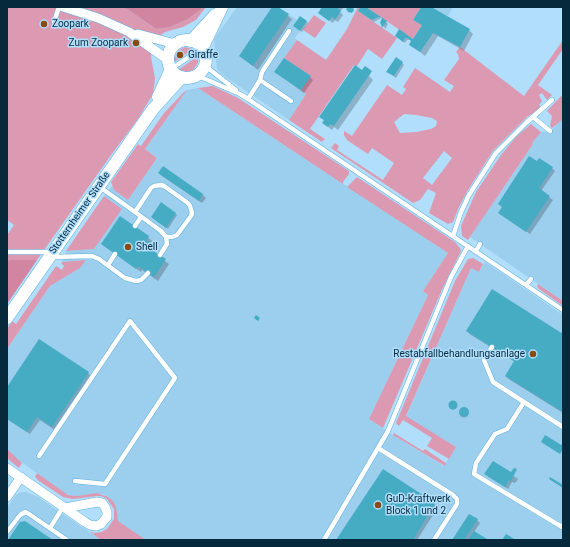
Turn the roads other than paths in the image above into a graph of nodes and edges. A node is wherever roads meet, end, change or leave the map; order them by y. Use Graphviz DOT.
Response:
graph roads {
  1 [pos="59,7"];
  2 [pos="63,7"];
  3 [pos="222,7"];
  4 [pos="54,22"];
  5 [pos="289,31"];
  6 [pos="129,32"];
  7 [pos="191,41"];
  8 [pos="175,44"];
  9 [pos="202,49"];
  10 [pos="169,64"];
  11 [pos="204,65"];
  12 [pos="196,75"];
  13 [pos="182,77"];
  14 [pos="260,80"];
  15 [pos="240,94"];
  16 [pos="248,99"];
  17 [pos="552,100"];
  18 [pos="291,101"];
  19 [pos="153,109"];
  20 [pos="533,117"];
  21 [pos="550,131"];
  22 [pos="98,186"];
  23 [pos="135,212"];
  24 [pos="141,217"];
  25 [pos="135,226"];
  26 [pos="453,236"];
  27 [pos="166,237"];
  28 [pos="480,244"];
  29 [pos="468,246"];
  30 [pos="476,251"];
  31 [pos="7,252"];
  32 [pos="115,254"];
  33 [pos="51,255"];
  34 [pos="160,255"];
  35 [pos="108,265"];
  36 [pos="148,273"];
  37 [pos="531,279"];
  38 [pos="526,285"];
  39 [pos="563,310"];
  40 [pos="7,318"];
  41 [pos="492,347"];
  42 [pos="524,402"];
  43 [pos="563,427"];
  44 [pos="378,448"];
  45 [pos="39,456"];
  46 [pos="7,468"];
  47 [pos="21,477"];
  48 [pos="75,480"];
  49 [pos="7,497"];
  50 [pos="64,508"];
  51 [pos="563,525"];
  52 [pos="50,528"];
  53 [pos="7,532"];
  54 [pos="67,540"];
  55 [pos="324,540"];
  56 [pos="434,540"];
  1 -- 4 [label="lane"];
  2 -- 6 [label="street"];
  3 -- 7 [label="main road"];
  3 -- 9 [label="main road"];
  5 -- 14 [label="lane"];
  6 -- 8 [label="street"];
  6 -- 10 [label="street"];
  7 -- 8 [label="main road"];
  7 -- 9 [label="main road"];
  8 -- 10 [label="main road"];
  9 -- 10 [label="lane"];
  9 -- 11 [label="main road"];
  10 -- 13 [label="main road"];
  10 -- 19 [label="main road"];
  11 -- 12 [label="main road"];
  11 -- 15 [label="lane"];
  12 -- 13 [label="main road"];
  12 -- 15 [label="lane"];
  13 -- 19 [label="main road"];
  14 -- 16 [label="lane"];
  14 -- 18 [label="lane"];
  15 -- 16 [label="lane"];
  16 -- 26 [label="lane"];
  17 -- 20 [label="lane"];
  19 -- 22 [label="main road, Stotternheimer Straße"];
  20 -- 21 [label="lane"];
  20 -- 26 [label="lane"];
  22 -- 23 [label="lane"];
  22 -- 33 [label="main road, Stotternheimer Straße"];
  23 -- 24 [label="lane"];
  23 -- 27 [label="lane"];
  24 -- 25 [label="lane"];
  24 -- 27 [label="lane"];
  26 -- 29 [label="lane"];
  27 -- 34 [label="lane"];
  28 -- 30 [label="lane"];
  29 -- 30 [label="lane"];
  29 -- 44 [label="lane"];
  30 -- 38 [label="lane"];
  31 -- 33 [label="lane"];
  32 -- 35 [label="lane"];
  33 -- 35 [label="lane"];
  33 -- 40 [label="main road, Stotternheimer Straße"];
  35 -- 36 [label="lane"];
  37 -- 38 [label="lane"];
  38 -- 39 [label="lane"];
  41 -- 42 [label="lane"];
  42 -- 43 [label="lane"];
  42 -- 51 [label="lane"];
  44 -- 55 [label="lane"];
  44 -- 56 [label="lane"];
  45 -- 48 [label="lane"];
  46 -- 47 [label="street"];
  47 -- 49 [label="street"];
  47 -- 50 [label="street"];
  50 -- 52 [label="lane"];
  52 -- 53 [label="lane"];
  52 -- 54 [label="lane"];
}
